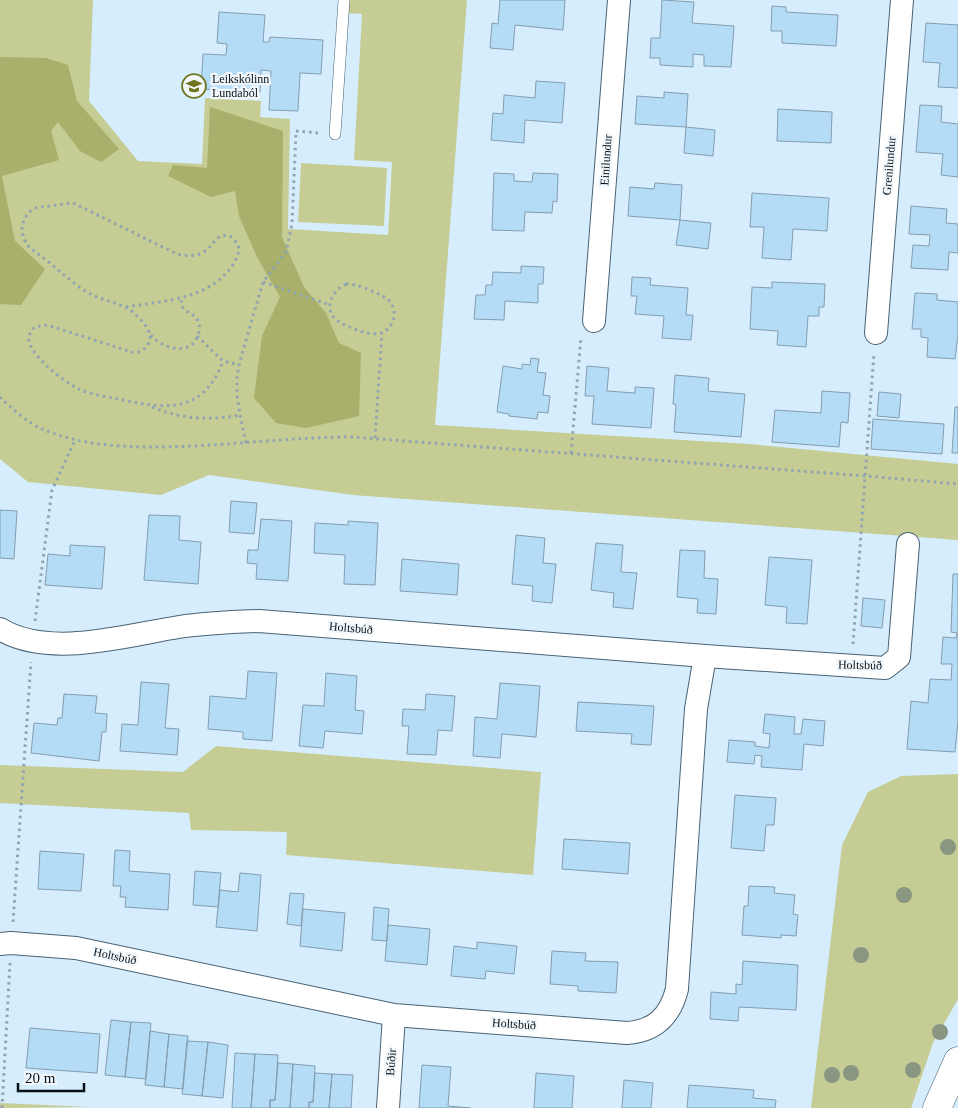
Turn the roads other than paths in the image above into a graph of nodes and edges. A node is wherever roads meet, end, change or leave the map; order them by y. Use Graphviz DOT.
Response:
graph roads {
  1 [pos="344,0"];
  2 [pos="618,0"];
  3 [pos="902,0"];
  4 [pos="335,134"];
  5 [pos="594,320"];
  6 [pos="876,333"];
  7 [pos="908,544"];
  8 [pos="0,629"];
  9 [pos="705,656"];
  10 [pos="6,944"];
  11 [pos="394,1015"];
  12 [pos="958,1060"];
  13 [pos="388,1108"];
  14 [pos="937,1108"];
  1 -- 4 [label="lane"];
  2 -- 5 [label="street, Einilundur"];
  3 -- 6 [label="street, Grenilundur"];
  7 -- 9 [label="street, Holtsbúð"];
  8 -- 9 [label="street, Holtsbúð"];
  9 -- 11 [label="street, Holtsbúð"];
  10 -- 11 [label="street, Holtsbúð"];
  11 -- 13 [label="street, Búðir"];
  12 -- 14 [label="street"];
}
